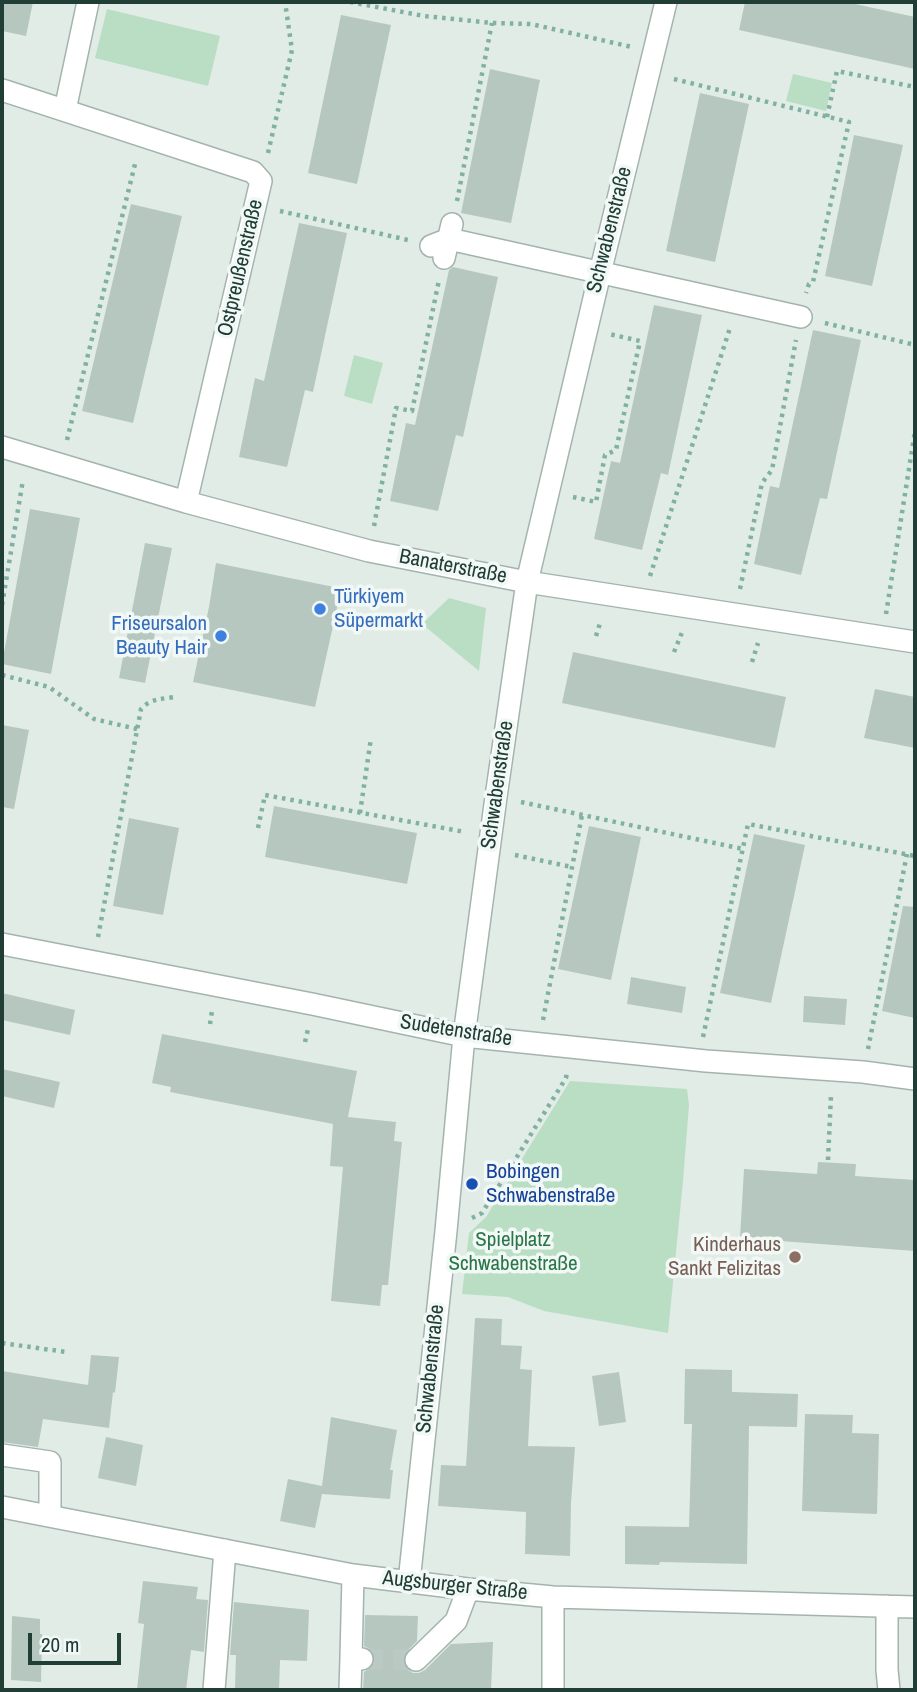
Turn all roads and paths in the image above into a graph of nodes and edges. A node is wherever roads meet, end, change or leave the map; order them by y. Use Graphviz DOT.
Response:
graph roads {
  1 [pos="88,2"];
  2 [pos="285,2"];
  3 [pos="350,2"];
  4 [pos="666,2"];
  5 [pos="492,23"];
  6 [pos="652,62"];
  7 [pos="915,87"];
  8 [pos="2,90"];
  9 [pos="65,110"];
  10 [pos="827,117"];
  11 [pos="142,135"];
  12 [pos="261,181"];
  13 [pos="256,205"];
  14 [pos="444,242"];
  15 [pos="600,273"];
  16 [pos="738,303"];
  17 [pos="802,314"];
  18 [pos="586,330"];
  19 [pos="915,345"];
  20 [pos="915,431"];
  21 [pos="2,447"];
  22 [pos="27,455"];
  23 [pos="61,466"];
  24 [pos="548,492"];
  25 [pos="186,502"];
  26 [pos="369,551"];
  27 [pos="527,582"];
  28 [pos="643,600"];
  29 [pos="2,605"];
  30 [pos="734,614"];
  31 [pos="883,637"];
  32 [pos="915,642"];
  33 [pos="2,675"];
  34 [pos="174,697"];
  35 [pos="137,729"];
  36 [pos="372,738"];
  37 [pos="496,796"];
  38 [pos="360,813"];
  39 [pos="582,815"];
  40 [pos="258,828"];
  41 [pos="489,843"];
  42 [pos="743,849"];
  43 [pos="907,854"];
  44 [pos="915,856"];
  45 [pos="572,867"];
  46 [pos="2,944"];
  47 [pos="94,963"];
  48 [pos="464,1036"];
  49 [pos="538,1044"];
  50 [pos="572,1048"];
  51 [pos="698,1060"];
  52 [pos="832,1070"];
  53 [pos="863,1072"];
  54 [pos="915,1079"];
  55 [pos="828,1160"];
  56 [pos="446,1231"];
  57 [pos="2,1343"];
  58 [pos="66,1352"];
  59 [pos="2,1455"];
  60 [pos="2,1507"];
  61 [pos="50,1516"];
  62 [pos="225,1550"];
  63 [pos="354,1574"];
  64 [pos="409,1582"];
  65 [pos="468,1589"];
  66 [pos="553,1597"];
  67 [pos="887,1606"];
  68 [pos="915,1607"];
  69 [pos="416,1660"];
  70 [pos="214,1690"];
  71 [pos="350,1690"];
  72 [pos="553,1690"];
  73 [pos="889,1690"];
  1 -- 9 [label="street"];
  2 -- 12 [label="path"];
  3 -- 5 [label="path"];
  4 -- 6 [label="street, Schwabenstraße"];
  5 -- 6 [label="path"];
  5 -- 14 [label="path"];
  6 -- 10 [label="path"];
  6 -- 15 [label="street, Schwabenstraße"];
  7 -- 10 [label="path"];
  8 -- 9 [label="street, Ostpreußenstraße"];
  9 -- 11 [label="street, Ostpreußenstraße"];
  10 -- 17 [label="path"];
  11 -- 12 [label="street, Ostpreußenstraße"];
  11 -- 23 [label="path"];
  12 -- 13 [label="street, Ostpreußenstraße"];
  13 -- 14 [label="path"];
  13 -- 25 [label="street, Ostpreußenstraße"];
  14 -- 15 [label="street"];
  14 -- 26 [label="path"];
  15 -- 16 [label="street"];
  15 -- 18 [label="street, Schwabenstraße"];
  16 -- 17 [label="street"];
  16 -- 28 [label="path"];
  17 -- 19 [label="path"];
  17 -- 30 [label="path"];
  18 -- 24 [label="street, Schwabenstraße"];
  18 -- 24 [label="path"];
  20 -- 31 [label="path"];
  21 -- 22 [label="street, Banaterstraße"];
  22 -- 23 [label="street, Banaterstraße"];
  22 -- 29 [label="path"];
  23 -- 25 [label="street, Banaterstraße"];
  24 -- 27 [label="street, Schwabenstraße"];
  25 -- 26 [label="street, Banaterstraße"];
  26 -- 27 [label="street, Banaterstraße"];
  27 -- 28 [label="street, Banaterstraße"];
  27 -- 37 [label="street, Schwabenstraße"];
  28 -- 30 [label="street, Banaterstraße"];
  30 -- 31 [label="street, Banaterstraße"];
  31 -- 32 [label="street, Banaterstraße"];
  33 -- 35 [label="path"];
  34 -- 35 [label="path"];
  35 -- 47 [label="path"];
  36 -- 38 [label="path"];
  37 -- 39 [label="path"];
  37 -- 41 [label="street, Schwabenstraße"];
  38 -- 40 [label="path"];
  38 -- 41 [label="path"];
  39 -- 42 [label="path"];
  39 -- 45 [label="path"];
  41 -- 45 [label="path"];
  41 -- 48 [label="street, Schwabenstraße"];
  42 -- 43 [label="path"];
  42 -- 51 [label="path"];
  43 -- 44 [label="path"];
  43 -- 53 [label="path"];
  45 -- 49 [label="path"];
  46 -- 47 [label="street, Sudetenstraße"];
  47 -- 48 [label="street, Sudetenstraße"];
  48 -- 49 [label="street, Sudetenstraße"];
  48 -- 56 [label="street, Schwabenstraße"];
  49 -- 50 [label="street, Sudetenstraße"];
  50 -- 51 [label="street, Sudetenstraße"];
  50 -- 56 [label="path"];
  51 -- 52 [label="street, Sudetenstraße"];
  52 -- 53 [label="street, Sudetenstraße"];
  52 -- 55 [label="path"];
  53 -- 54 [label="street, Sudetenstraße"];
  56 -- 64 [label="street, Schwabenstraße"];
  57 -- 58 [label="path"];
  59 -- 61 [label="street"];
  60 -- 61 [label="street, Augsburger Straße"];
  61 -- 62 [label="street, Augsburger Straße"];
  62 -- 63 [label="street, Augsburger Straße"];
  62 -- 70 [label="street"];
  63 -- 64 [label="street, Augsburger Straße"];
  63 -- 71 [label="street"];
  64 -- 65 [label="street, Augsburger Straße"];
  65 -- 66 [label="street, Augsburger Straße"];
  65 -- 69 [label="street"];
  66 -- 67 [label="street, Augsburger Straße"];
  66 -- 72 [label="street"];
  67 -- 68 [label="street, Augsburger Straße"];
  67 -- 73 [label="street"];
}
